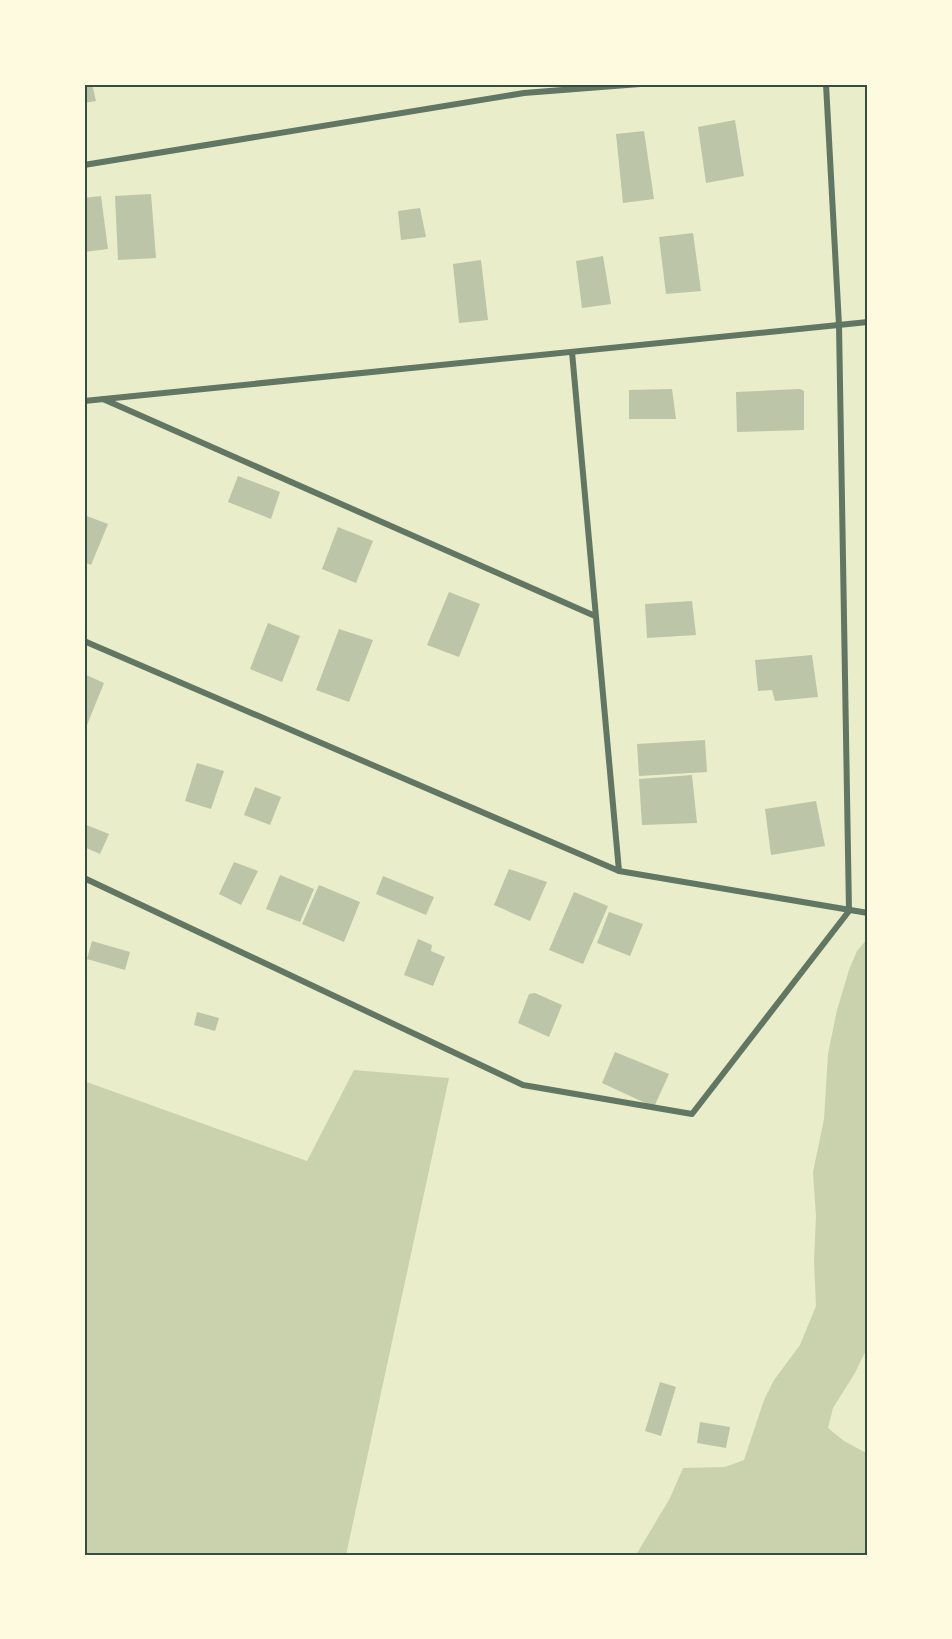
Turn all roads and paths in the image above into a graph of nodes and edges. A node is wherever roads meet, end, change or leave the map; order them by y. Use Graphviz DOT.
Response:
graph roads {
  1 [pos="640,84"];
  2 [pos="826,84"];
  3 [pos="84,165"];
  4 [pos="868,322"];
  5 [pos="839,325"];
  6 [pos="572,352"];
  7 [pos="102,399"];
  8 [pos="84,401"];
  9 [pos="595,616"];
  10 [pos="84,641"];
  11 [pos="619,871"];
  12 [pos="84,878"];
  13 [pos="849,910"];
  14 [pos="868,913"];
  1 -- 3 [label="street"];
  2 -- 5 [label="street"];
  4 -- 5 [label="street"];
  5 -- 6 [label="street"];
  5 -- 13 [label="street"];
  6 -- 7 [label="street"];
  6 -- 9 [label="street"];
  7 -- 8 [label="street"];
  7 -- 9 [label="street"];
  9 -- 11 [label="street"];
  10 -- 11 [label="street"];
  11 -- 13 [label="street"];
  12 -- 13 [label="street"];
  13 -- 14 [label="street"];
}
